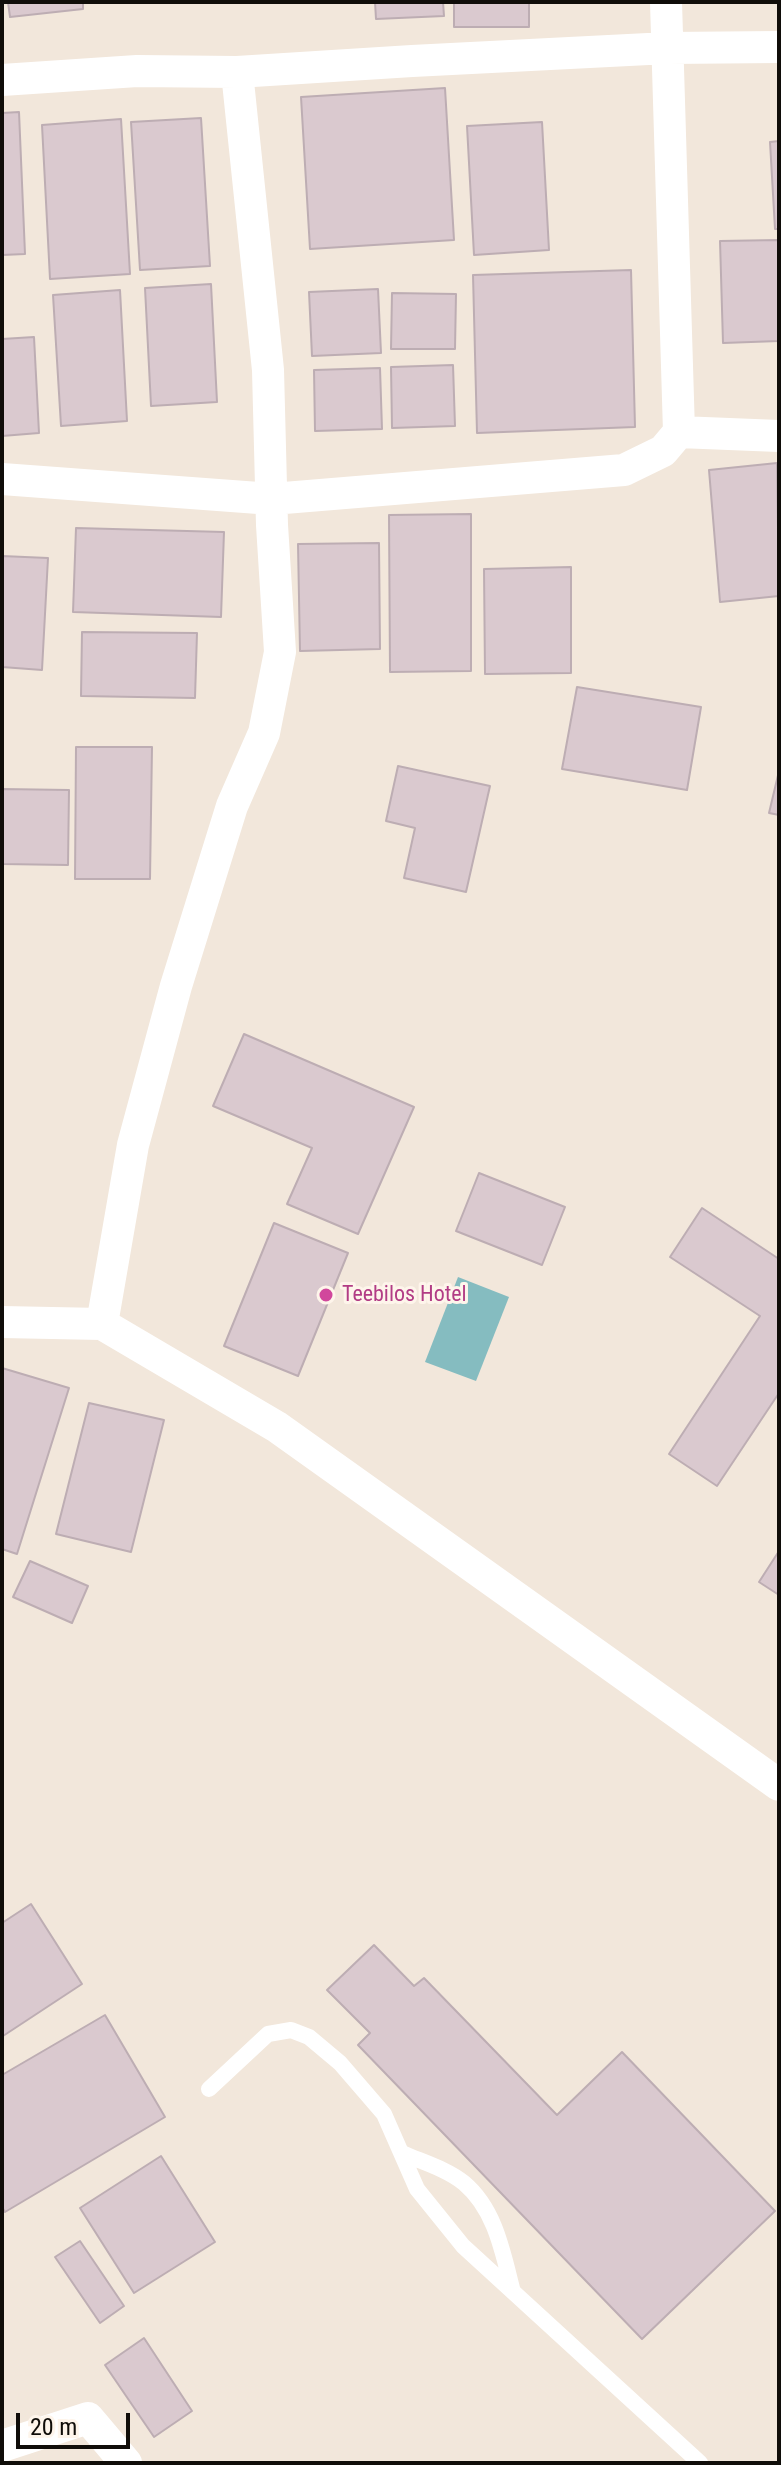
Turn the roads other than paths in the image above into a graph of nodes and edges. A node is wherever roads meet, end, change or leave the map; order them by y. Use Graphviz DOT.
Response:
graph roads {
  1 [pos="666,2"];
  2 [pos="779,47"];
  3 [pos="668,48"];
  4 [pos="237,72"];
  5 [pos="2,80"];
  6 [pos="679,432"];
  7 [pos="779,436"];
  8 [pos="2,479"];
  9 [pos="272,499"];
  10 [pos="2,1322"];
  11 [pos="102,1324"];
  12 [pos="779,1785"];
  13 [pos="209,2089"];
  14 [pos="402,2153"];
  15 [pos="514,2293"];
  16 [pos="2,2446"];
  17 [pos="126,2463"];
  18 [pos="700,2463"];
  1 -- 3 [label="street"];
  2 -- 3 [label="street"];
  3 -- 4 [label="street"];
  3 -- 6 [label="street"];
  4 -- 5 [label="street"];
  4 -- 9 [label="street"];
  6 -- 7 [label="street"];
  6 -- 9 [label="street"];
  8 -- 9 [label="street"];
  9 -- 11 [label="street"];
  10 -- 11 [label="street"];
  11 -- 12 [label="street"];
  13 -- 14 [label="lane"];
  14 -- 15 [label="lane"];
  14 -- 15 [label="lane"];
  15 -- 18 [label="lane"];
  16 -- 17 [label="street"];
}
